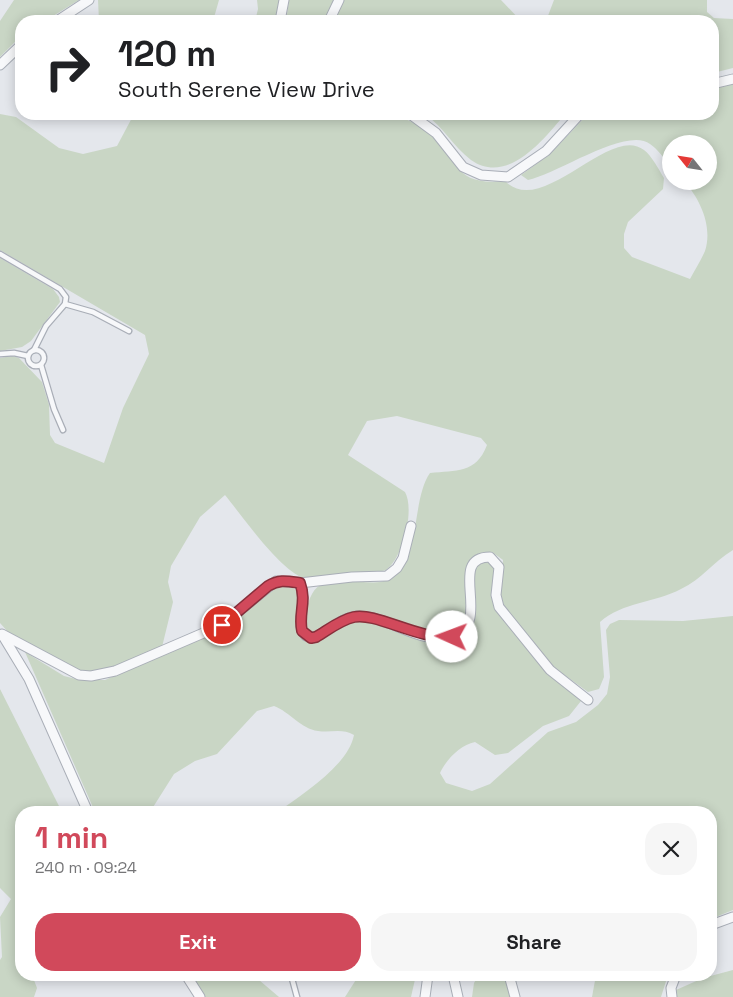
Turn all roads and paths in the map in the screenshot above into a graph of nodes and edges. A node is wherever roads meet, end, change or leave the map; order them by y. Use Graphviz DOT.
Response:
graph roads {
  1 [pos="90,0"];
  2 [pos="284,0"];
  3 [pos="339,0"];
  4 [pos="66,15"];
  5 [pos="281,15"];
  6 [pos="332,15"];
  7 [pos="15,51"];
  8 [pos="0,65"];
  9 [pos="733,79"];
  10 [pos="719,82"];
  11 [pos="418,120"];
  12 [pos="574,120"];
  13 [pos="0,254"];
  14 [pos="65,304"];
  15 [pos="129,331"];
  16 [pos="34,350"];
  17 [pos="0,354"];
  18 [pos="28,356"];
  19 [pos="41,365"];
  20 [pos="63,430"];
  21 [pos="411,526"];
  22 [pos="300,583"];
  23 [pos="1,633"];
  24 [pos="588,700"];
  25 [pos="85,806"];
  26 [pos="733,917"];
  27 [pos="717,923"];
  28 [pos="190,981"];
  29 [pos="293,981"];
  30 [pos="427,981"];
  31 [pos="454,981"];
  32 [pos="511,981"];
  33 [pos="674,981"];
  34 [pos="200,997"];
  35 [pos="297,997"];
  36 [pos="425,997"];
  37 [pos="458,997"];
  38 [pos="515,997"];
  39 [pos="672,997"];
  1 -- 4 [label="street"];
  2 -- 5 [label="street"];
  3 -- 6 [label="street"];
  7 -- 8 [label="street"];
  9 -- 10 [label="street"];
  11 -- 12 [label="street"];
  13 -- 14 [label="lane"];
  14 -- 15 [label="lane"];
  14 -- 16 [label="lane"];
  16 -- 18 [label="lane"];
  16 -- 19 [label="lane"];
  17 -- 18 [label="lane"];
  18 -- 19 [label="lane"];
  19 -- 20 [label="lane"];
  21 -- 22 [label="street"];
  22 -- 23 [label="street"];
  22 -- 24 [label="street"];
  23 -- 25 [label="street"];
  26 -- 27 [label="street"];
  28 -- 34 [label="street"];
  29 -- 35 [label="lane"];
  30 -- 36 [label="street"];
  31 -- 37 [label="street"];
  32 -- 38 [label="street"];
  33 -- 39 [label="street"];
}
